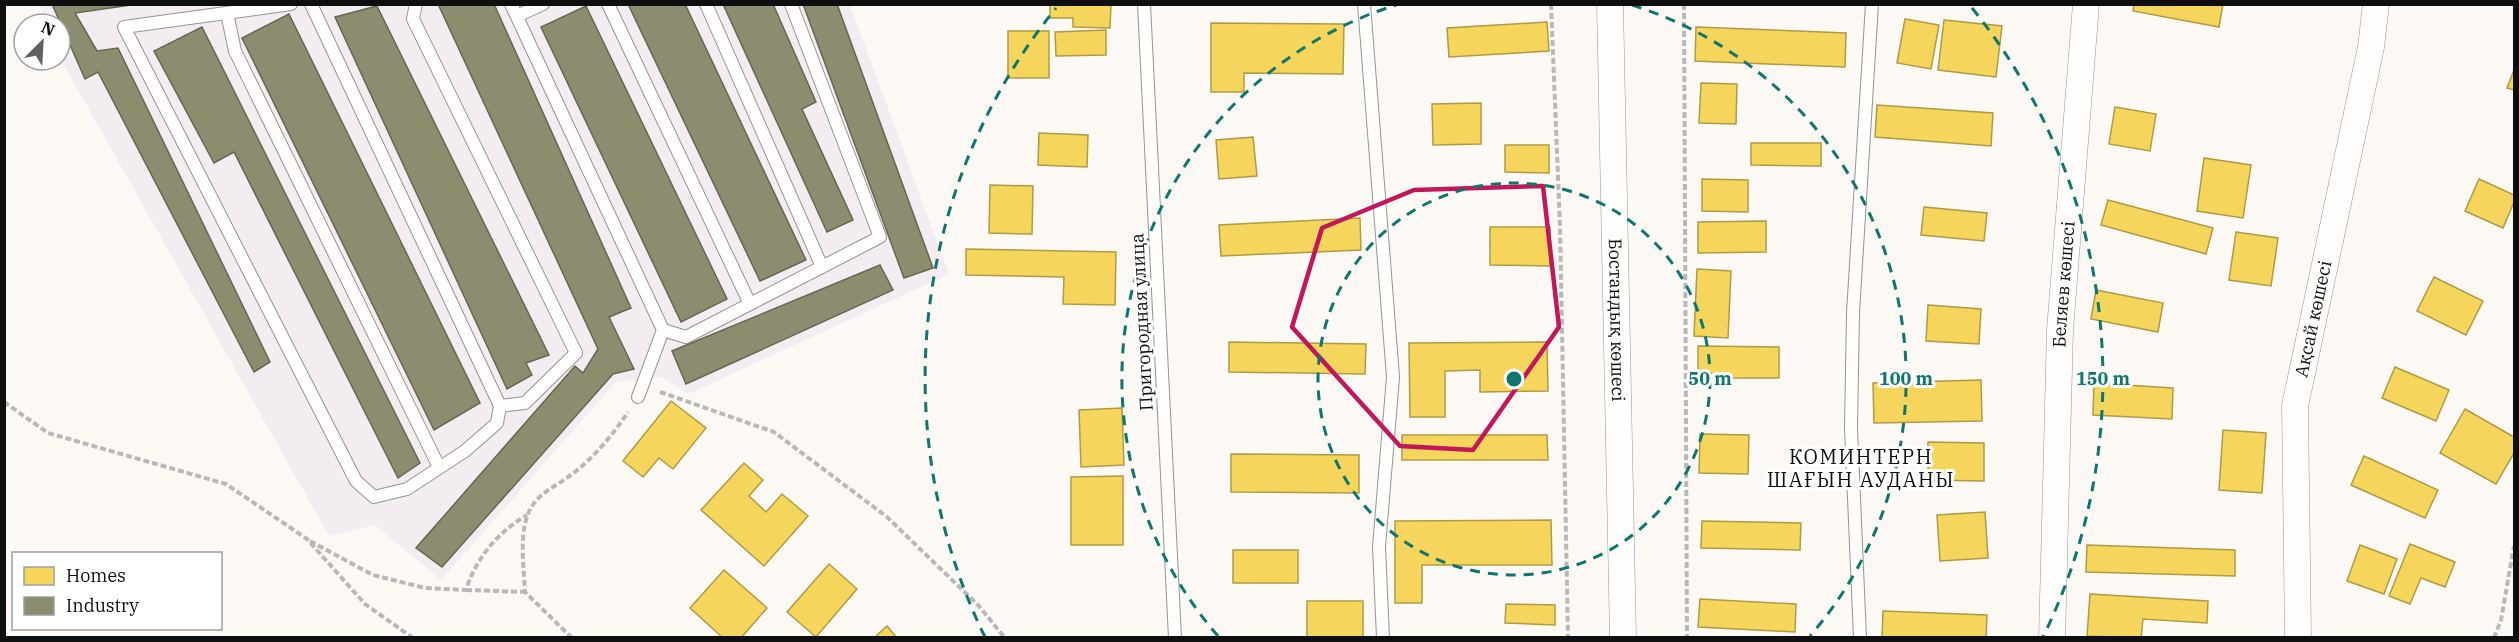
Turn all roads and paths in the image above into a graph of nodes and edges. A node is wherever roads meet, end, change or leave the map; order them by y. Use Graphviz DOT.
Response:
graph roads {
  1 [pos="291,4"];
  2 [pos="311,4"];
  3 [pos="416,4"];
  4 [pos="543,4"];
  5 [pos="608,4"];
  6 [pos="706,4"];
  7 [pos="791,4"];
  8 [pos="1144,4"];
  9 [pos="1364,4"];
  10 [pos="1551,4"];
  11 [pos="1610,4"];
  12 [pos="1684,4"];
  13 [pos="1872,4"];
  14 [pos="2086,4"];
  15 [pos="2376,4"];
  16 [pos="514,10"];
  17 [pos="227,13"];
  18 [pos="822,267"];
  19 [pos="750,304"];
  20 [pos="663,330"];
  21 [pos="638,397"];
  22 [pos="4,402"];
  23 [pos="500,406"];
  24 [pos="439,467"];
  25 [pos="527,515"];
  26 [pos="307,539"];
  27 [pos="2514,546"];
  28 [pos="466,590"];
  29 [pos="525,592"];
  30 [pos="413,638"];
  31 [pos="572,638"];
  32 [pos="1005,638"];
  33 [pos="1175,638"];
  34 [pos="1383,638"];
  35 [pos="1568,638"];
  36 [pos="1623,638"];
  37 [pos="1687,638"];
  38 [pos="1860,638"];
  39 [pos="2052,638"];
  40 [pos="2298,638"];
  41 [pos="2494,638"];
  1 -- 17 [label="lane"];
  2 -- 23 [label="lane"];
  3 -- 23 [label="lane"];
  4 -- 16 [label="lane"];
  5 -- 19 [label="lane"];
  6 -- 18 [label="lane"];
  7 -- 18 [label="lane"];
  8 -- 33 [label="lane, Пригородная улица"];
  9 -- 34 [label="lane"];
  10 -- 35 [label="path"];
  11 -- 36 [label="street, Бостандық көшесі"];
  12 -- 37 [label="path"];
  13 -- 38 [label="lane"];
  14 -- 39 [label="street, Беляев көшесі"];
  15 -- 40 [label="street, Ақсай көшесі"];
  16 -- 20 [label="lane"];
  17 -- 24 [label="lane"];
  17 -- 24 [label="lane"];
  18 -- 19 [label="lane"];
  19 -- 20 [label="lane"];
  20 -- 21 [label="lane"];
  21 -- 25 [label="path"];
  21 -- 32 [label="path"];
  22 -- 26 [label="path"];
  23 -- 24 [label="lane"];
  25 -- 28 [label="path"];
  25 -- 29 [label="path"];
  26 -- 28 [label="path"];
  26 -- 30 [label="path"];
  27 -- 41 [label="path"];
  28 -- 29 [label="path"];
  29 -- 31 [label="path"];
}
